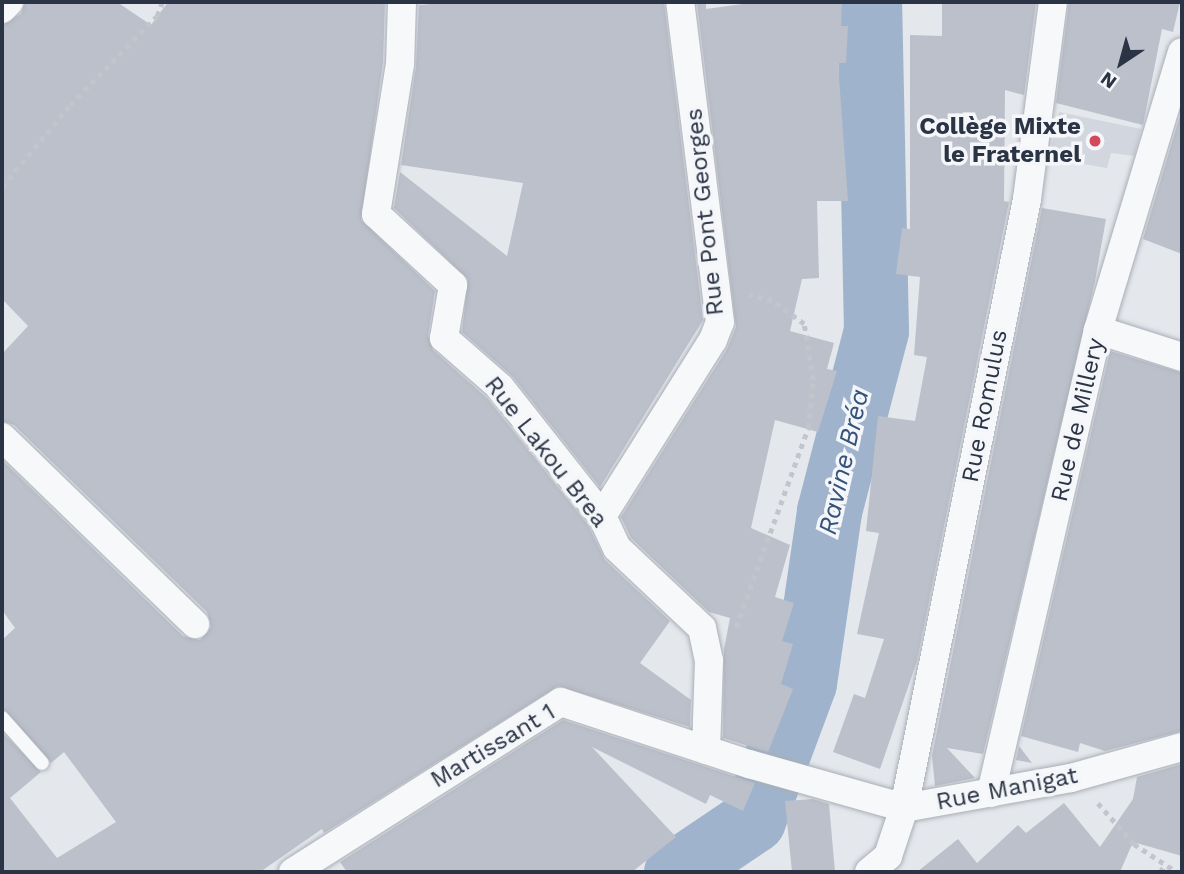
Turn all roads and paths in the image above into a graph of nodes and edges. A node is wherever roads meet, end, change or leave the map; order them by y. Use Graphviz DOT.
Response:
graph roads {
  1 [pos="9,2"];
  2 [pos="162,2"];
  3 [pos="402,2"];
  4 [pos="680,2"];
  5 [pos="1053,2"];
  6 [pos="2,9"];
  7 [pos="1182,52"];
  8 [pos="2,187"];
  9 [pos="718,287"];
  10 [pos="1098,330"];
  11 [pos="1182,357"];
  12 [pos="2,437"];
  13 [pos="602,516"];
  14 [pos="195,624"];
  15 [pos="733,635"];
  16 [pos="2,718"];
  17 [pos="1182,747"];
  18 [pos="706,750"];
  19 [pos="43,763"];
  20 [pos="992,793"];
  21 [pos="1096,799"];
  22 [pos="904,808"];
  23 [pos="1164,866"];
  24 [pos="885,867"];
  25 [pos="293,872"];
  26 [pos="1160,872"];
  27 [pos="1177,872"];
  1 -- 6 [label="street"];
  2 -- 8 [label="path"];
  3 -- 13 [label="street, Rue Lakou Brea"];
  4 -- 9 [label="street, Rue Pont Georges"];
  5 -- 22 [label="street, Rue Romulus"];
  7 -- 10 [label="street, Rue de Millery"];
  9 -- 13 [label="street, Rue Pont Georges"];
  9 -- 15 [label="path"];
  10 -- 11 [label="street"];
  10 -- 20 [label="street, Rue de Millery"];
  12 -- 14 [label="street"];
  13 -- 18 [label="street, Rue Lakou Brea"];
  16 -- 19 [label="lane"];
  17 -- 20 [label="street, Rue Manigat"];
  18 -- 22 [label="street, Martissant 1"];
  18 -- 25 [label="street, Martissant 1"];
  20 -- 22 [label="street, Rue Manigat"];
  21 -- 23 [label="path"];
  22 -- 24 [label="street, Rue Manigat"];
  23 -- 26 [label="path"];
  23 -- 27 [label="path"];
}
